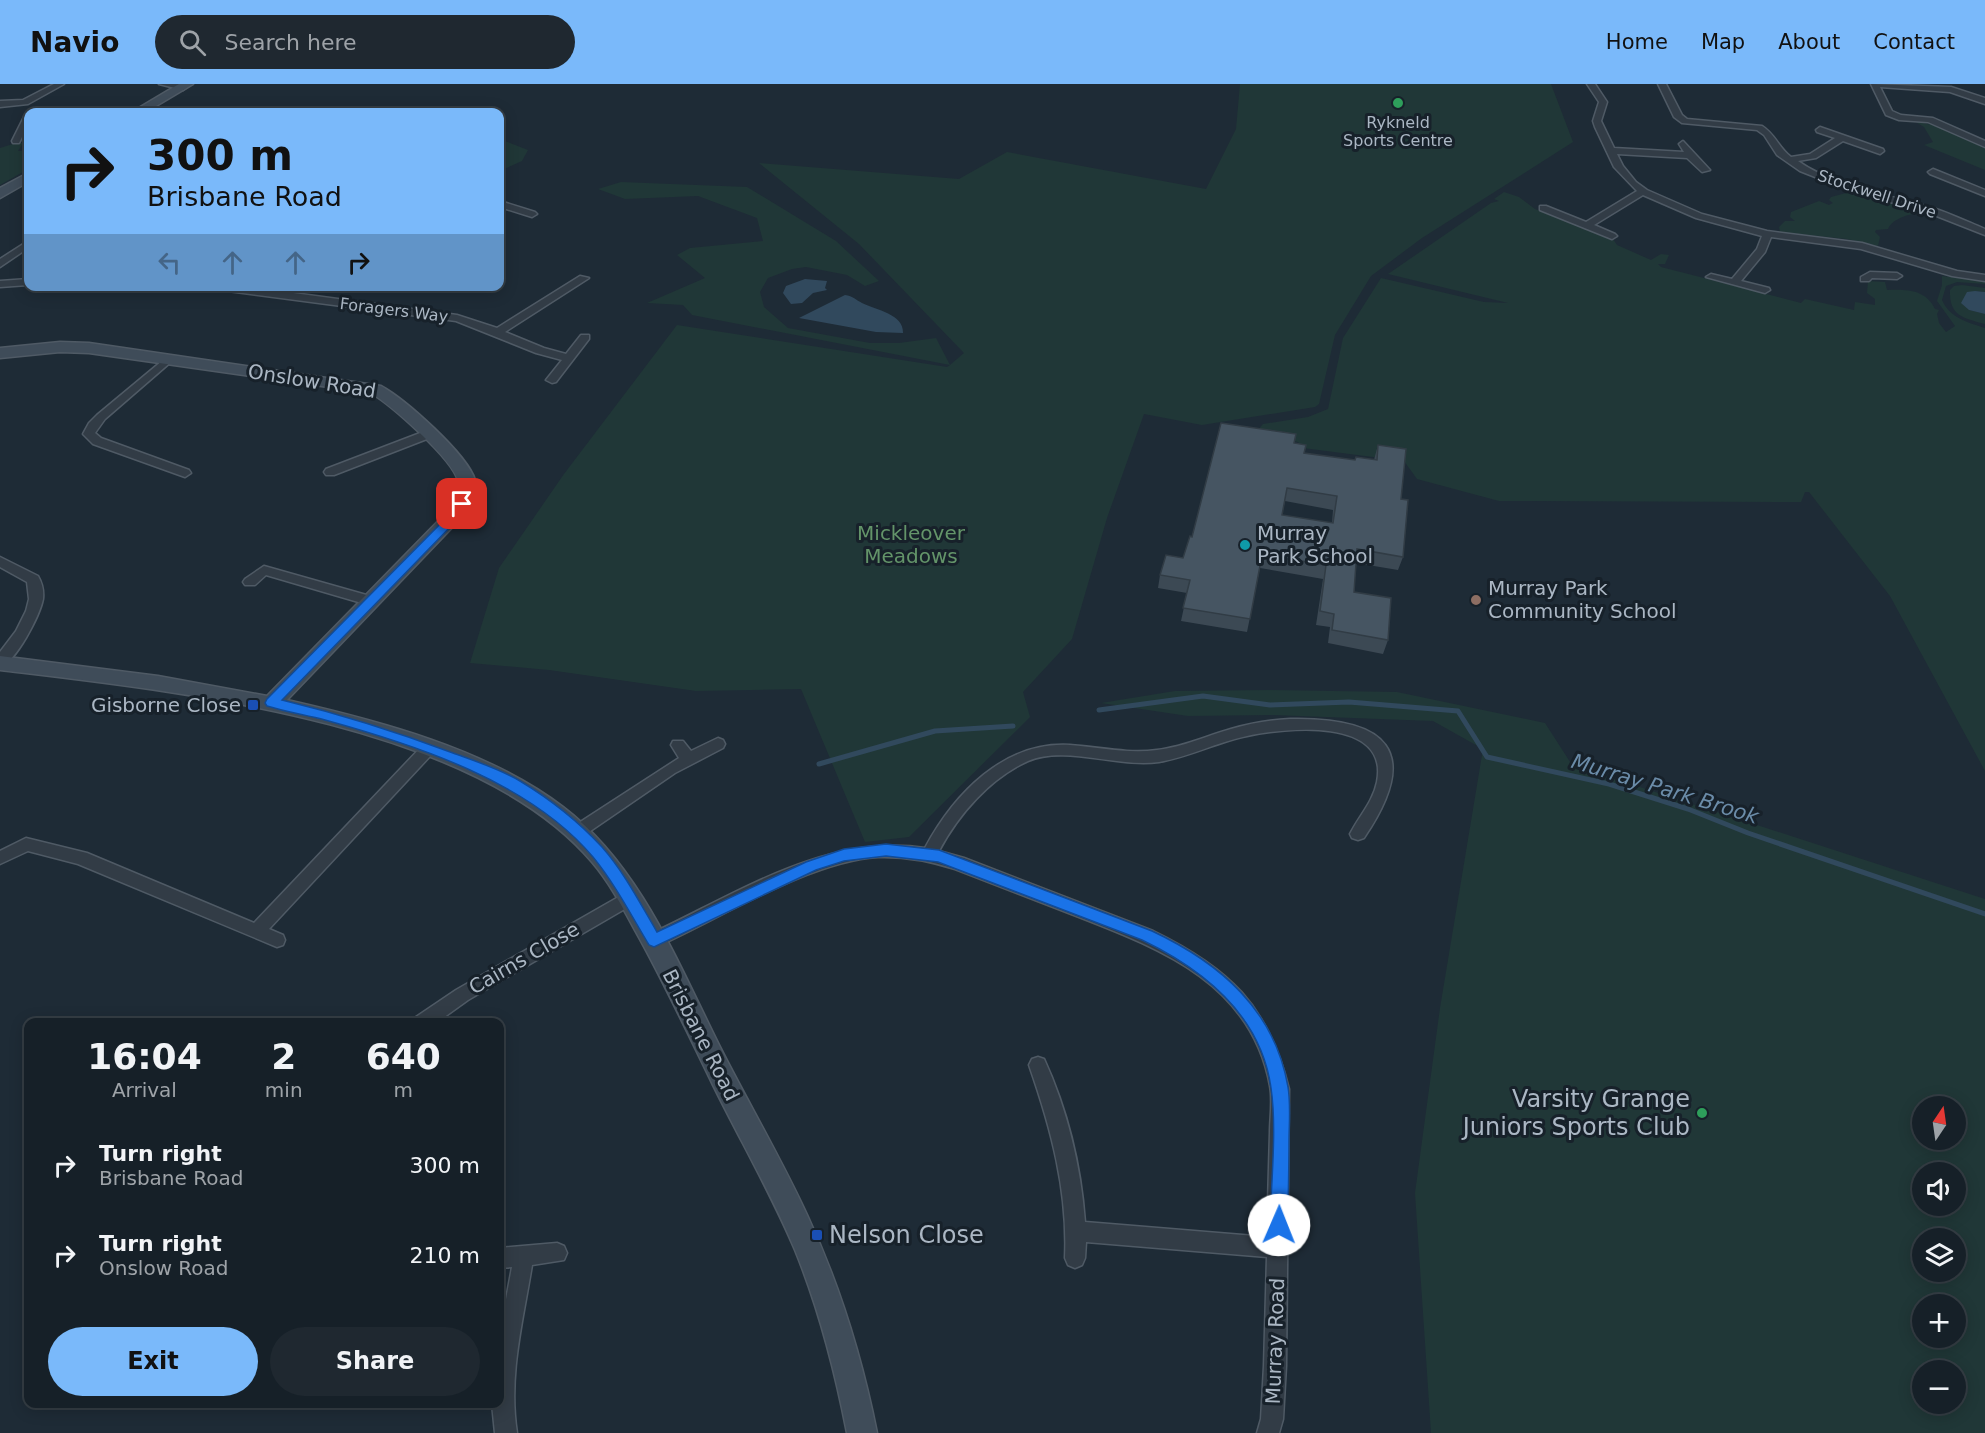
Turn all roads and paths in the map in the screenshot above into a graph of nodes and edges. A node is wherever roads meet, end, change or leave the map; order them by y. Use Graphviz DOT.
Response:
graph roads {
  1 [pos="60,84"];
  2 [pos="163,84"];
  3 [pos="1591,84"];
  4 [pos="1662,84"];
  5 [pos="1875,84"];
  6 [pos="1880,84"];
  7 [pos="185,85"];
  8 [pos="1920,85"];
  9 [pos="1985,101"];
  10 [pos="25,102"];
  11 [pos="0,104"];
  12 [pos="28,108"];
  13 [pos="145,108"];
  14 [pos="24,125"];
  15 [pos="1821,130"];
  16 [pos="1842,138"];
  17 [pos="16,141"];
  18 [pos="1683,144"];
  19 [pos="1985,144"];
  20 [pos="1612,151"];
  21 [pos="1880,151"];
  22 [pos="1690,155"];
  23 [pos="1788,160"];
  24 [pos="1943,166"];
  25 [pos="1705,170"];
  26 [pos="24,179"];
  27 [pos="3,192"];
  28 [pos="1644,192"];
  29 [pos="1985,193"];
  30 [pos="504,205"];
  31 [pos="1544,208"];
  32 [pos="532,214"];
  33 [pos="1587,226"];
  34 [pos="1985,232"];
  35 [pos="1767,234"];
  36 [pos="1612,236"];
  37 [pos="24,247"];
  38 [pos="1902,257"];
  39 [pos="0,264"];
  40 [pos="1897,276"];
  41 [pos="1712,277"];
  42 [pos="584,278"];
  43 [pos="1985,278"];
  44 [pos="1865,279"];
  45 [pos="24,282"];
  46 [pos="1735,282"];
  47 [pos="0,284"];
  48 [pos="1900,287"];
  49 [pos="1765,290"];
  50 [pos="272,291"];
  51 [pos="499,331"];
  52 [pos="585,337"];
  53 [pos="0,354"];
  54 [pos="568,358"];
  55 [pos="168,359"];
  56 [pos="552,380"];
  57 [pos="428,434"];
  58 [pos="183,459"];
  59 [pos="171,467"];
  60 [pos="185,472"];
  61 [pos="330,472"];
  62 [pos="0,561"];
  63 [pos="250,582"];
  64 [pos="372,601"];
  65 [pos="0,662"];
  66 [pos="272,703"];
  67 [pos="718,744"];
  68 [pos="678,745"];
  69 [pos="428,748"];
  70 [pos="688,759"];
  71 [pos="577,832"];
  72 [pos="1358,834"];
  73 [pos="930,853"];
  74 [pos="1,858"];
  75 [pos="629,898"];
  76 [pos="258,930"];
  77 [pos="277,940"];
  78 [pos="654,940"];
  79 [pos="430,1018"];
  80 [pos="1038,1065"];
  81 [pos="1076,1231"];
  82 [pos="1278,1248"];
  83 [pos="557,1253"];
  84 [pos="524,1256"];
  85 [pos="504,1258"];
  86 [pos="1075,1258"];
  87 [pos="504,1377"];
  88 [pos="502,1408"];
  89 [pos="506,1433"];
  90 [pos="862,1433"];
  91 [pos="1268,1433"];
  1 -- 10 [label="street"];
  2 -- 7 [label="street"];
  3 -- 20 [label="street"];
  4 -- 23 [label="street, Stockwell Drive"];
  5 -- 19 [label="street"];
  6 -- 8 [label="street"];
  7 -- 13 [label="street"];
  8 -- 9 [label="street"];
  10 -- 11 [label="street"];
  10 -- 12 [label="street"];
  14 -- 17 [label="street"];
  15 -- 16 [label="street"];
  16 -- 21 [label="street"];
  16 -- 23 [label="street"];
  18 -- 22 [label="street"];
  20 -- 22 [label="street"];
  20 -- 28 [label="street"];
  22 -- 25 [label="street"];
  23 -- 34 [label="street, Stockwell Drive"];
  24 -- 29 [label="street"];
  26 -- 27 [label="street"];
  28 -- 33 [label="street"];
  28 -- 35 [label="street"];
  30 -- 32 [label="street"];
  31 -- 33 [label="street"];
  33 -- 36 [label="street"];
  35 -- 38 [label="street"];
  35 -- 46 [label="street"];
  37 -- 39 [label="street"];
  38 -- 40 [label="street"];
  38 -- 43 [label="street"];
  40 -- 44 [label="street"];
  40 -- 48 [label="street"];
  41 -- 46 [label="street"];
  42 -- 51 [label="street"];
  45 -- 47 [label="street"];
  46 -- 49 [label="street"];
  50 -- 51 [label="street, Foragers Way"];
  51 -- 54 [label="street, Foragers Way"];
  52 -- 54 [label="street"];
  53 -- 55 [label="street, Onslow Road"];
  54 -- 56 [label="street"];
  55 -- 57 [label="street, Onslow Road"];
  55 -- 59 [label="street"];
  57 -- 61 [label="street"];
  57 -- 64 [label="street, Onslow Road"];
  58 -- 59 [label="street"];
  59 -- 60 [label="street"];
  62 -- 65 [label="street"];
  63 -- 64 [label="street"];
  64 -- 66 [label="street, Onslow Road"];
  65 -- 66 [label="street, Brisbane Road"];
  66 -- 69 [label="street, Brisbane Road"];
  67 -- 70 [label="street"];
  68 -- 70 [label="street"];
  69 -- 71 [label="street, Brisbane Road"];
  69 -- 76 [label="street"];
  70 -- 71 [label="street"];
  71 -- 75 [label="street, Brisbane Road"];
  72 -- 73 [label="street"];
  73 -- 78 [label="street, Murray Road"];
  73 -- 82 [label="street, Murray Road"];
  74 -- 76 [label="street"];
  75 -- 78 [label="street, Brisbane Road"];
  75 -- 79 [label="street, Cairns Close"];
  76 -- 77 [label="street"];
  78 -- 90 [label="street, Brisbane Road"];
  80 -- 81 [label="street"];
  81 -- 82 [label="street"];
  81 -- 86 [label="street"];
  82 -- 91 [label="street, Murray Road"];
  83 -- 84 [label="street"];
  84 -- 85 [label="street"];
  84 -- 87 [label="street"];
  88 -- 89 [label="street"];
}
